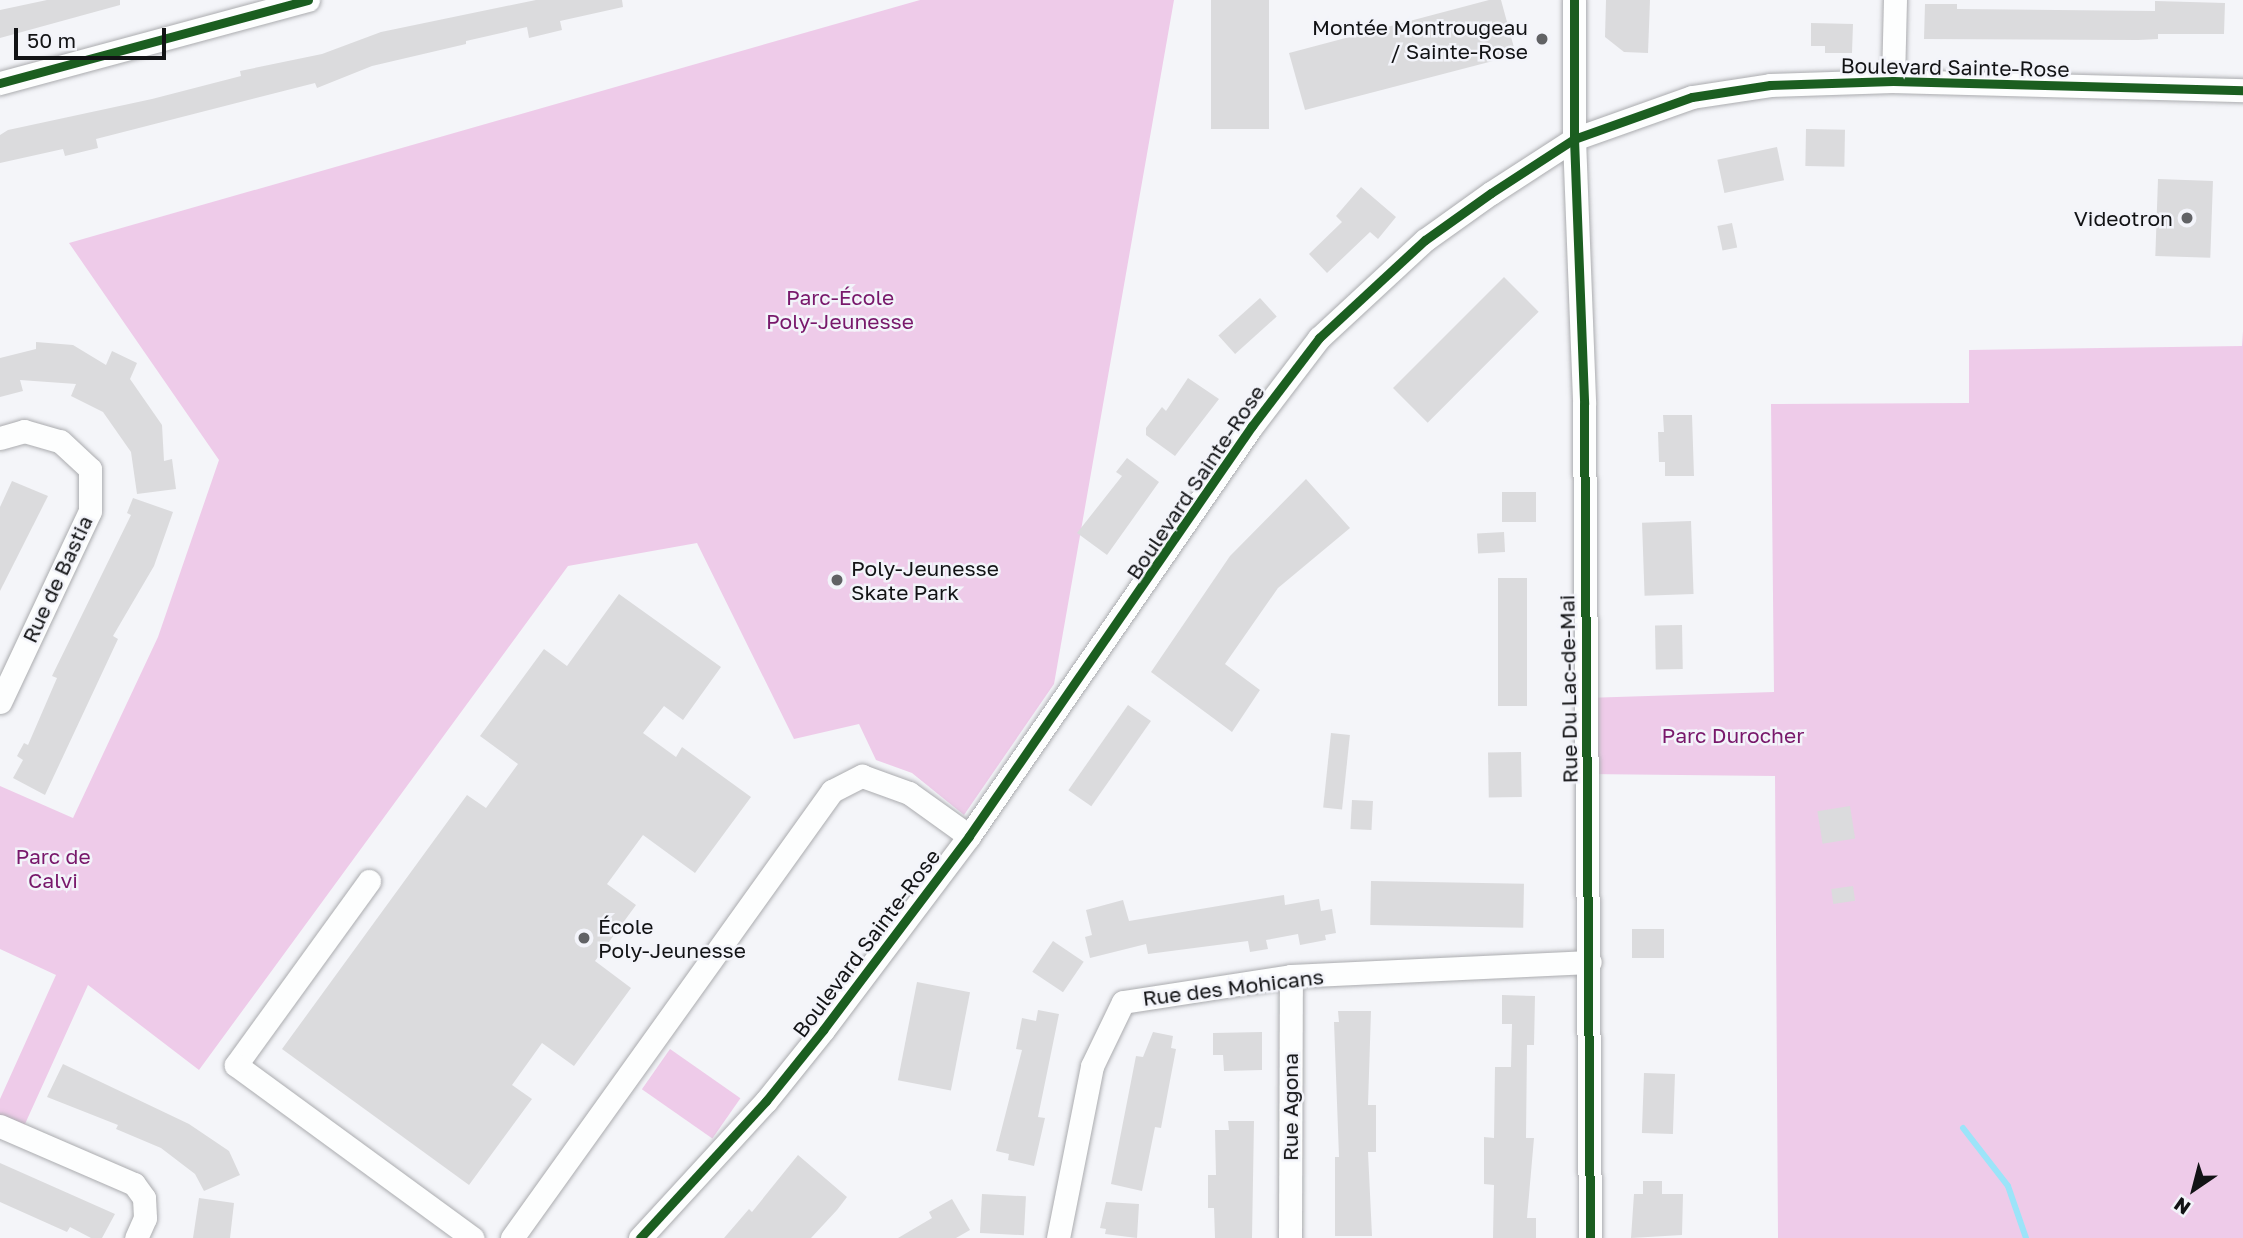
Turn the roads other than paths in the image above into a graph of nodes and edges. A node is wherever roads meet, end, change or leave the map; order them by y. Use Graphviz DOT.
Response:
graph roads {
  1 [pos="308,0"];
  2 [pos="1574,0"];
  3 [pos="1895,0"];
  4 [pos="1893,80"];
  5 [pos="0,83"];
  6 [pos="2243,90"];
  7 [pos="1574,139"];
  8 [pos="0,438"];
  9 [pos="0,702"];
  10 [pos="969,836"];
  11 [pos="369,881"];
  12 [pos="1590,962"];
  13 [pos="1291,976"];
  14 [pos="0,1126"];
  15 [pos="136,1238"];
  16 [pos="472,1238"];
  17 [pos="512,1238"];
  18 [pos="640,1238"];
  19 [pos="1058,1238"];
  20 [pos="1290,1238"];
  21 [pos="1590,1238"];
  1 -- 5 [label="street"];
  2 -- 7 [label="street, Rue Du Lac-de-Mai"];
  3 -- 4 [label="street"];
  4 -- 6 [label="street, Boulevard Sainte-Rose"];
  4 -- 7 [label="street, Boulevard Sainte-Rose"];
  7 -- 10 [label="street, Boulevard Sainte-Rose"];
  7 -- 12 [label="street, Rue Du Lac-de-Mai"];
  8 -- 9 [label="street, Rue de Bastia"];
  10 -- 17 [label="street"];
  10 -- 18 [label="street, Boulevard Sainte-Rose"];
  11 -- 16 [label="street"];
  12 -- 13 [label="street, Rue des Mohicans"];
  12 -- 21 [label="street, Rue Du Lac-de-Mai"];
  13 -- 19 [label="street, Rue des Mohicans"];
  13 -- 20 [label="street, Rue Agona"];
  14 -- 15 [label="street"];
}
